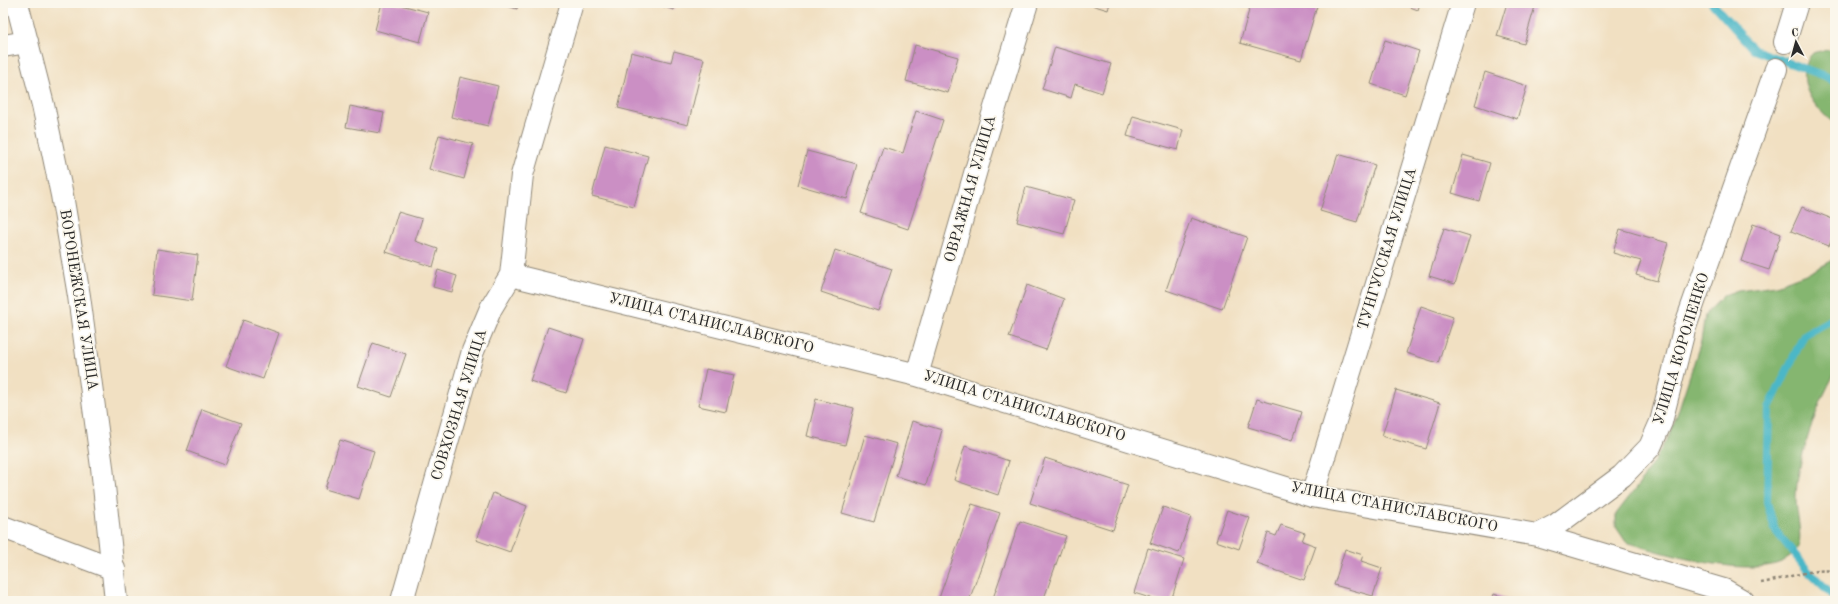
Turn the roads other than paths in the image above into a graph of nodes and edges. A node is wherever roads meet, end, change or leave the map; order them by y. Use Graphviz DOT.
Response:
graph roads {
  1 [pos="17,3"];
  2 [pos="572,3"];
  3 [pos="1027,3"];
  4 [pos="1463,3"];
  5 [pos="1797,3"];
  6 [pos="27,42"];
  7 [pos="1785,42"];
  8 [pos="3,46"];
  9 [pos="1776,69"];
  10 [pos="511,275"];
  11 [pos="917,375"];
  12 [pos="1312,496"];
  13 [pos="3,527"];
  14 [pos="1537,535"];
  15 [pos="114,569"];
  16 [pos="116,601"];
  17 [pos="402,601"];
  18 [pos="1743,601"];
  1 -- 6 [label="main road, ВОРОНЕЖСКАЯ УЛИЦА"];
  2 -- 10 [label="main road, СОВХОЗНАЯ УЛИЦА"];
  3 -- 11 [label="main road, ОВРАЖНАЯ УЛИЦА"];
  4 -- 12 [label="main road, ТУНГУССКАЯ УЛИЦА"];
  5 -- 7 [label="main road"];
  6 -- 8 [label="main road"];
  6 -- 15 [label="main road, ВОРОНЕЖСКАЯ УЛИЦА"];
  9 -- 14 [label="main road, УЛИЦА КОРОЛЕНКО"];
  10 -- 11 [label="main road, УЛИЦА СТАНИСЛАВСКОГО"];
  10 -- 17 [label="main road, СОВХОЗНАЯ УЛИЦА"];
  11 -- 12 [label="main road, УЛИЦА СТАНИСЛАВСКОГО"];
  12 -- 14 [label="main road, УЛИЦА СТАНИСЛАВСКОГО"];
  13 -- 15 [label="main road"];
  14 -- 18 [label="main road, УЛИЦА СТАНИСЛАВСКОГО"];
  15 -- 16 [label="main road, ВОРОНЕЖСКАЯ УЛИЦА"];
}
